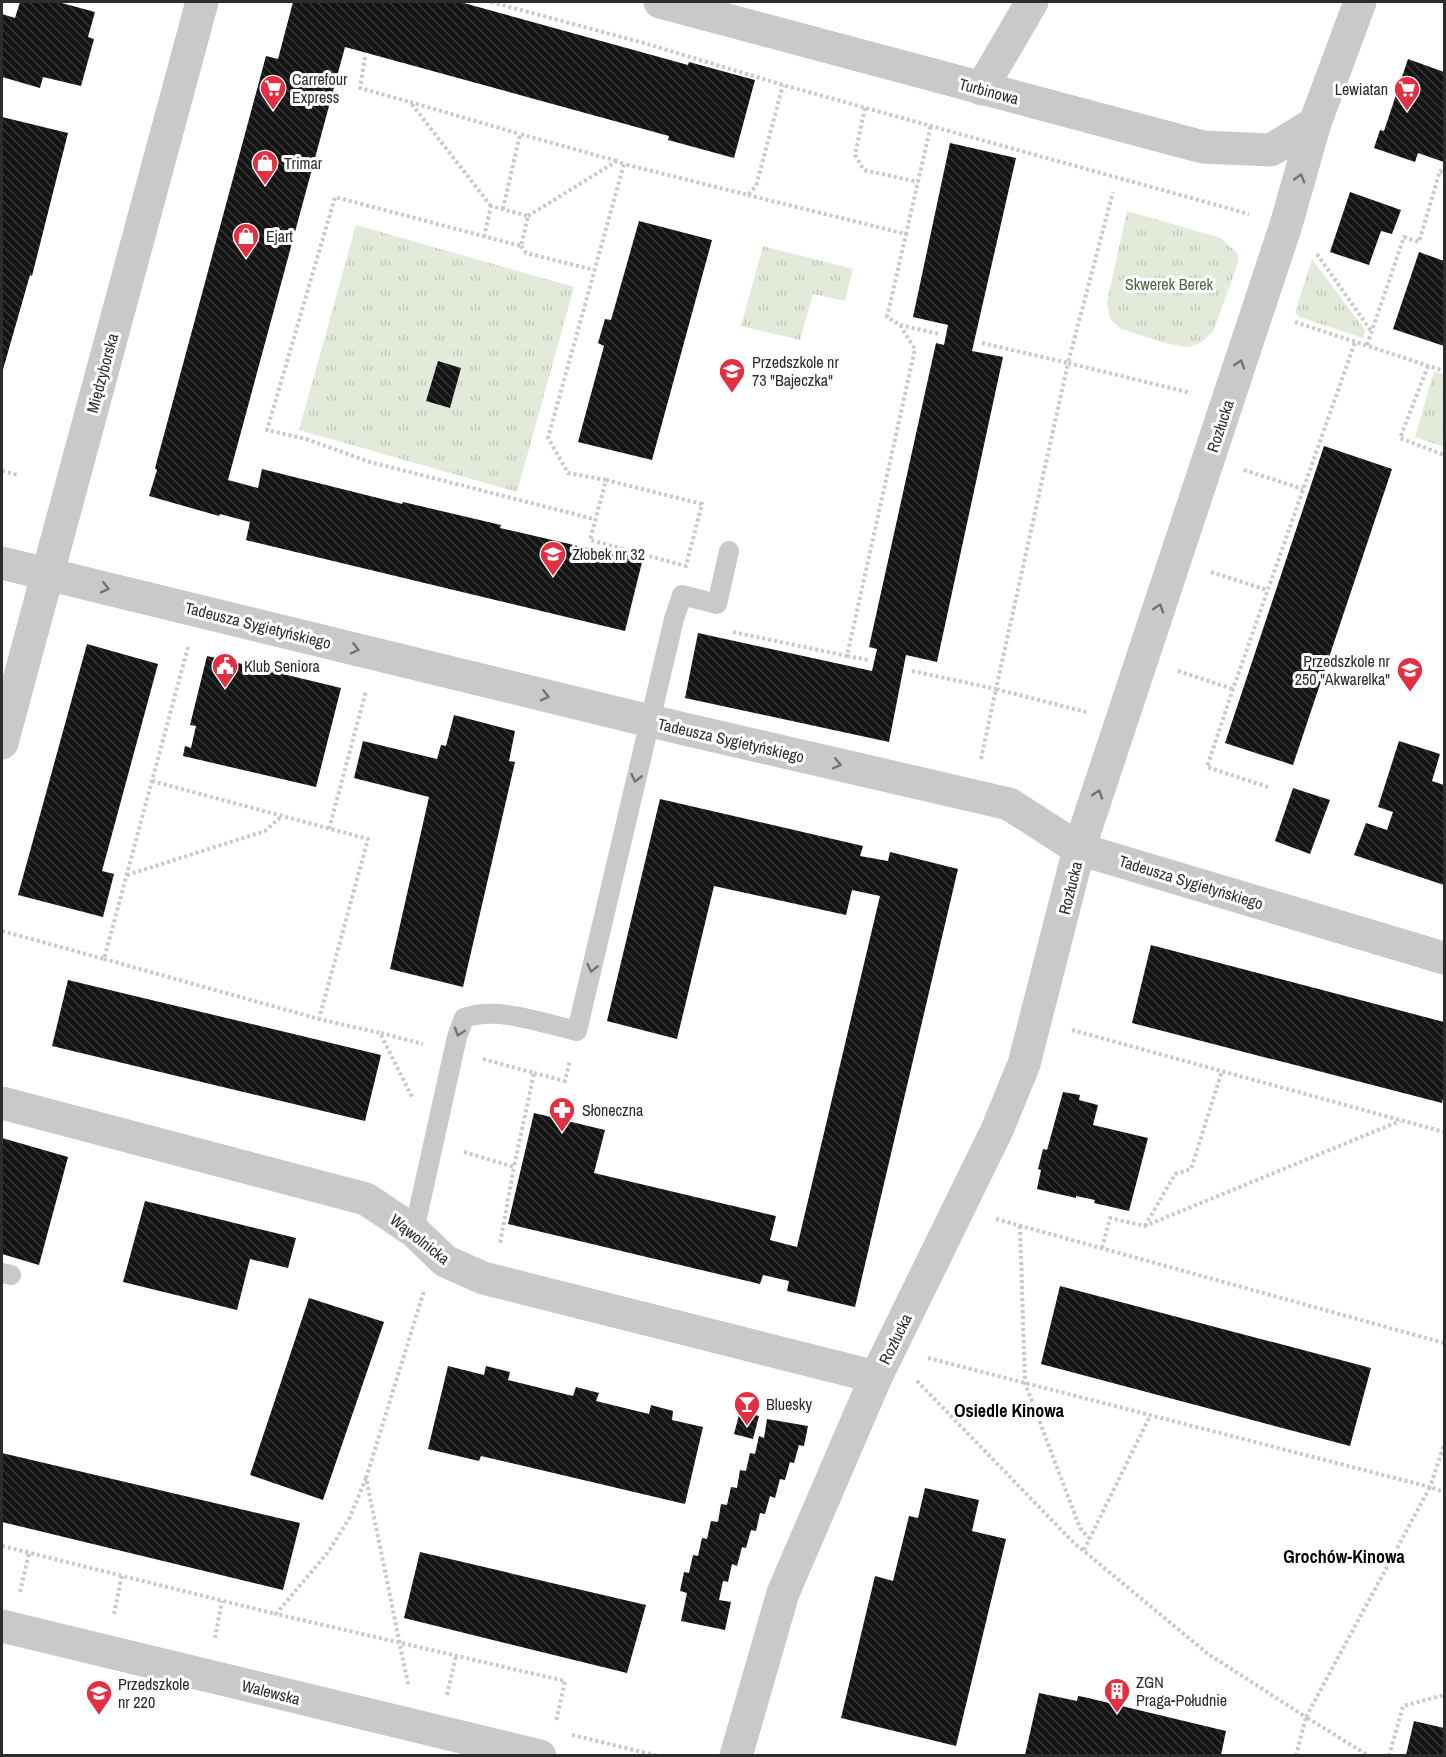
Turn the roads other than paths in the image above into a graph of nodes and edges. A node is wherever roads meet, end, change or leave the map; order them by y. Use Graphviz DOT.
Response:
graph roads {
  1 [pos="202,2"];
  2 [pos="660,2"];
  3 [pos="1032,2"];
  4 [pos="1360,2"];
  5 [pos="981,89"];
  6 [pos="1315,123"];
  7 [pos="729,551"];
  8 [pos="2,562"];
  9 [pos="48,573"];
  10 [pos="650,721"];
  11 [pos="2,743"];
  12 [pos="1079,849"];
  13 [pos="1444,957"];
  14 [pos="2,1103"];
  15 [pos="414,1231"];
  16 [pos="876,1377"];
  17 [pos="2,1626"];
  18 [pos="547,1743"];
  19 [pos="736,1755"];
  1 -- 9 [label="street, Międzyborska"];
  2 -- 5 [label="street, Turbinowa"];
  3 -- 5 [label="street"];
  4 -- 6 [label="street, Rozłucka"];
  5 -- 6 [label="street, Turbinowa"];
  12 -- 6 [label="street, Rozłucka, one-way"];
  7 -- 10 [label="lane"];
  8 -- 9 [label="street, Tadeusza Sygietyńskiego"];
  9 -- 10 [label="street, Tadeusza Sygietyńskiego, one-way"];
  9 -- 11 [label="street, Międzyborska"];
  10 -- 12 [label="street, Tadeusza Sygietyńskiego, one-way"];
  10 -- 15 [label="lane, one-way"];
  12 -- 13 [label="street, Tadeusza Sygietyńskiego"];
  12 -- 16 [label="street, Rozłucka"];
  14 -- 15 [label="street, Wąwolnicka"];
  15 -- 16 [label="street, Wąwolnicka"];
  16 -- 19 [label="street, Rozłucka"];
  17 -- 18 [label="street, Walewska"];
}
